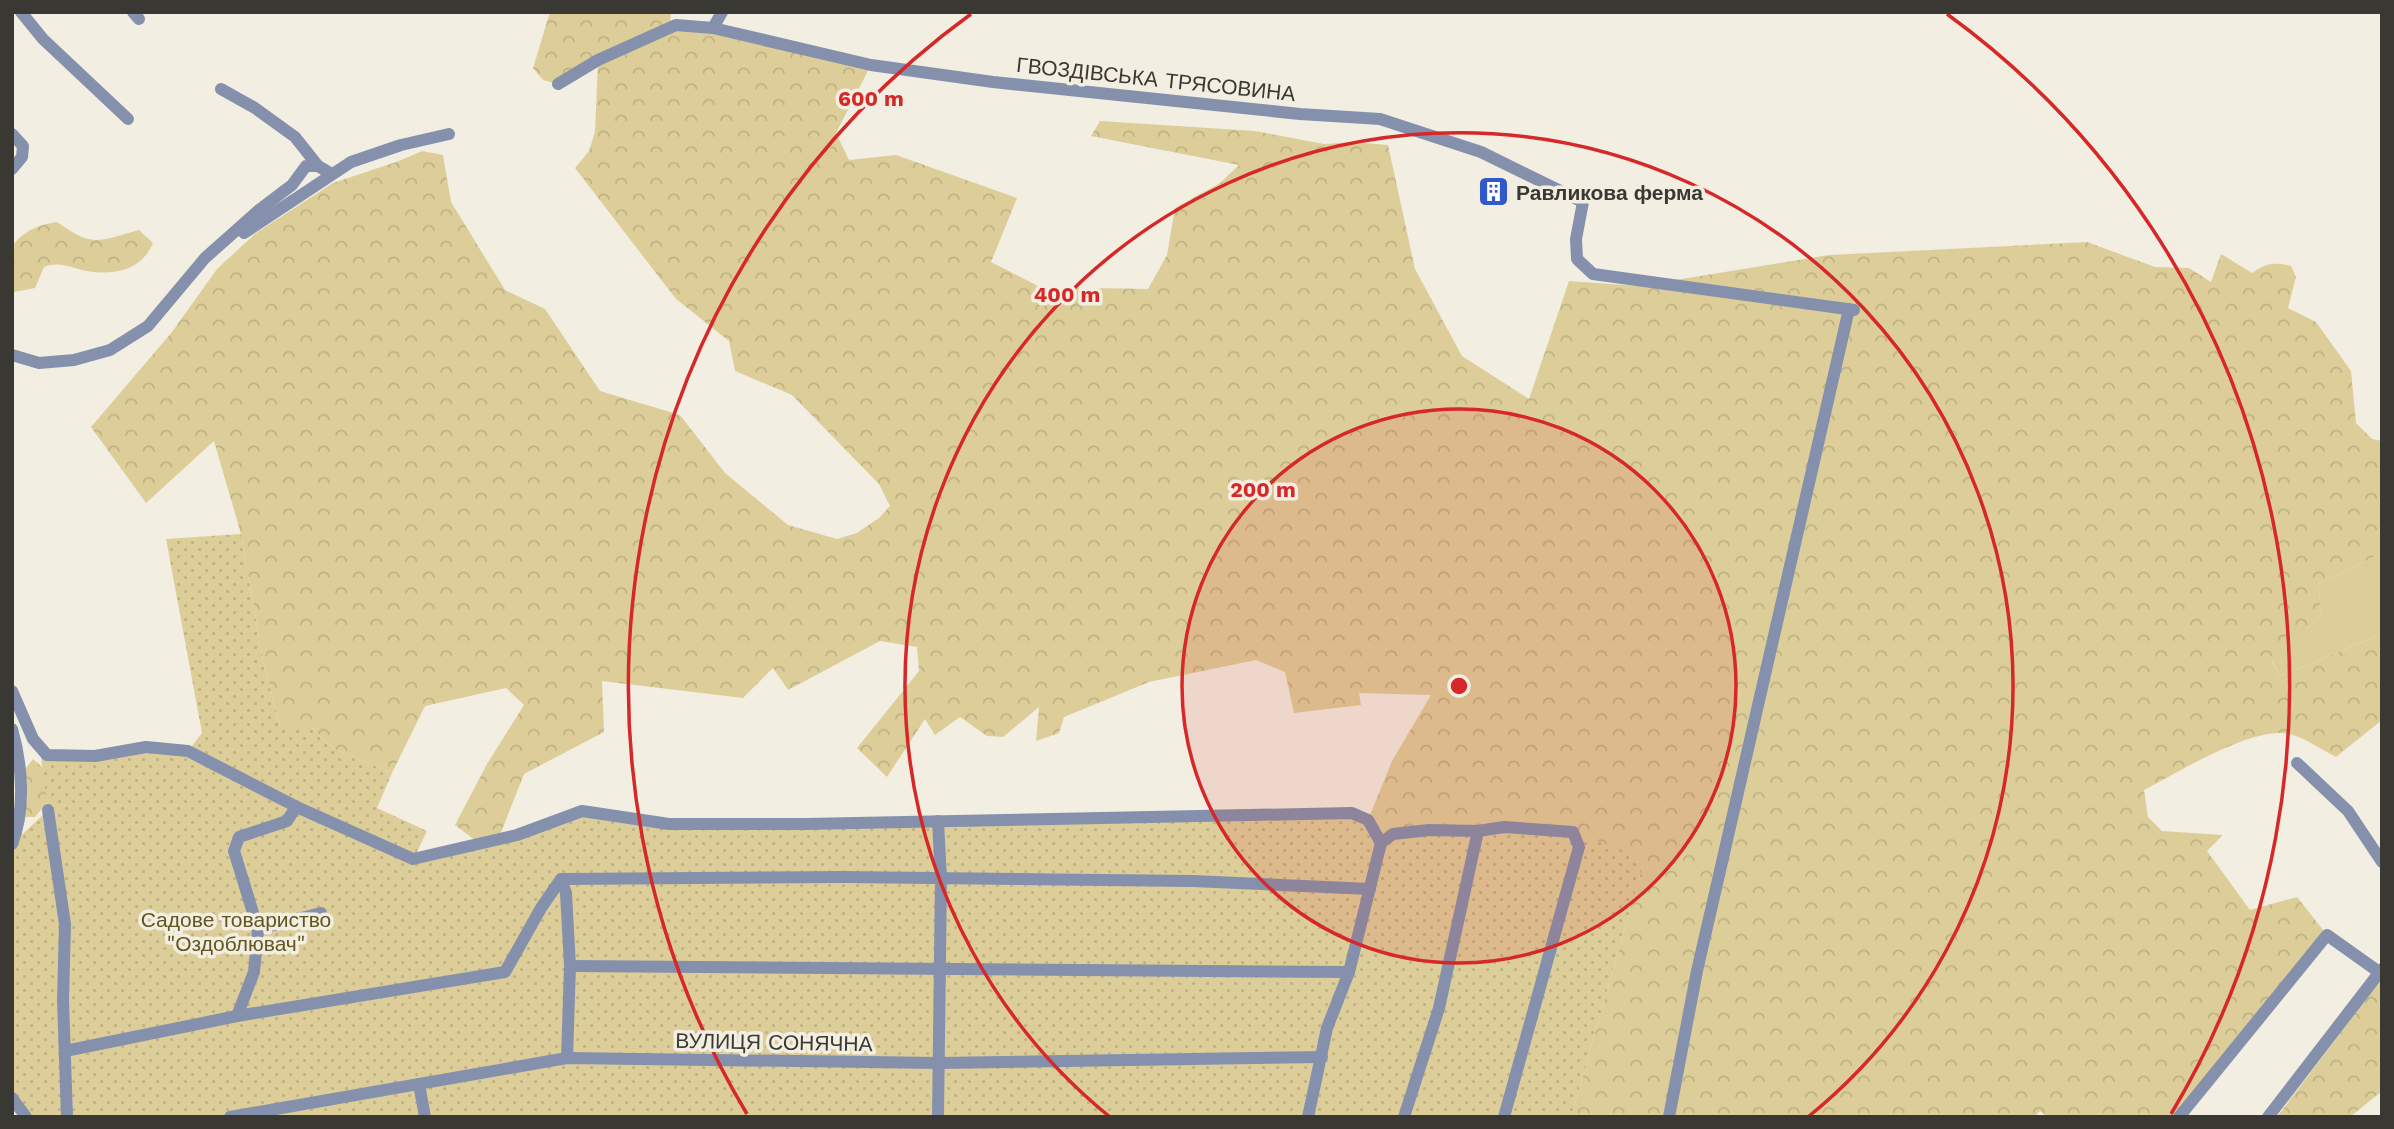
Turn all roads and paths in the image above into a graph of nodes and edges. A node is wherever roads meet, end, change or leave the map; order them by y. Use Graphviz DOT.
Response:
graph roads {
  1 [pos="21,12"];
  2 [pos="722,12"];
  3 [pos="713,28"];
  4 [pos="558,84"];
  5 [pos="221,89"];
  6 [pos="128,120"];
  7 [pos="12,134"];
  8 [pos="449,134"];
  9 [pos="318,166"];
  10 [pos="12,169"];
  11 [pos="330,173"];
  12 [pos="199,277"];
  13 [pos="12,355"];
  14 [pos="12,691"];
  15 [pos="12,729"];
  16 [pos="2297,763"];
  17 [pos="296,807"];
  18 [pos="48,810"];
  19 [pos="938,821"];
  20 [pos="1478,831"];
  21 [pos="1381,843"];
  22 [pos="12,844"];
  23 [pos="2382,862"];
  24 [pos="941,878"];
  25 [pos="561,879"];
  26 [pos="1370,889"];
  27 [pos="321,914"];
  28 [pos="258,929"];
  29 [pos="570,966"];
  30 [pos="939,969"];
  31 [pos="2380,971"];
  32 [pos="1349,972"];
  33 [pos="237,1016"];
  34 [pos="65,1051"];
  35 [pos="1322,1057"];
  36 [pos="567,1058"];
  37 [pos="939,1063"];
  38 [pos="419,1084"];
  39 [pos="12,1098"];
  40 [pos="26,1117"];
  41 [pos="67,1117"];
  42 [pos="230,1117"];
  43 [pos="425,1117"];
  44 [pos="938,1117"];
  45 [pos="1308,1117"];
  46 [pos="1404,1117"];
  47 [pos="1504,1117"];
  48 [pos="1669,1117"];
  49 [pos="2179,1117"];
  50 [pos="2268,1117"];
  1 -- 6 [label="street"];
  2 -- 3 [label="street"];
  3 -- 4 [label="street, ГВОЗДІВСЬКА ТРЯСОВИНА"];
  3 -- 48 [label="street, ГВОЗДІВСЬКА ТРЯСОВИНА"];
  5 -- 9 [label="street"];
  7 -- 10 [label="street"];
  8 -- 11 [label="street"];
  9 -- 11 [label="street"];
  9 -- 13 [label="street"];
  11 -- 12 [label="street"];
  14 -- 17 [label="street"];
  15 -- 22 [label="street"];
  16 -- 23 [label="street"];
  17 -- 19 [label="street"];
  17 -- 28 [label="street"];
  18 -- 34 [label="street"];
  19 -- 21 [label="street"];
  19 -- 24 [label="street"];
  20 -- 21 [label="street"];
  20 -- 46 [label="street"];
  20 -- 47 [label="street"];
  21 -- 26 [label="street"];
  24 -- 25 [label="street"];
  24 -- 26 [label="street"];
  24 -- 30 [label="street"];
  25 -- 29 [label="street"];
  25 -- 33 [label="street"];
  26 -- 32 [label="street"];
  27 -- 28 [label="street"];
  28 -- 33 [label="street"];
  29 -- 30 [label="street"];
  29 -- 36 [label="street"];
  30 -- 32 [label="street"];
  30 -- 37 [label="street"];
  31 -- 49 [label="street"];
  31 -- 50 [label="street"];
  32 -- 35 [label="street"];
  33 -- 34 [label="street"];
  34 -- 41 [label="street"];
  35 -- 37 [label="street, ВУЛИЦЯ СОНЯЧНА"];
  35 -- 45 [label="street"];
  36 -- 37 [label="street, ВУЛИЦЯ СОНЯЧНА"];
  36 -- 38 [label="street, ВУЛИЦЯ СОНЯЧНА"];
  37 -- 44 [label="street"];
  38 -- 42 [label="street, ВУЛИЦЯ СОНЯЧНА"];
  38 -- 43 [label="street"];
  39 -- 40 [label="street"];
}
